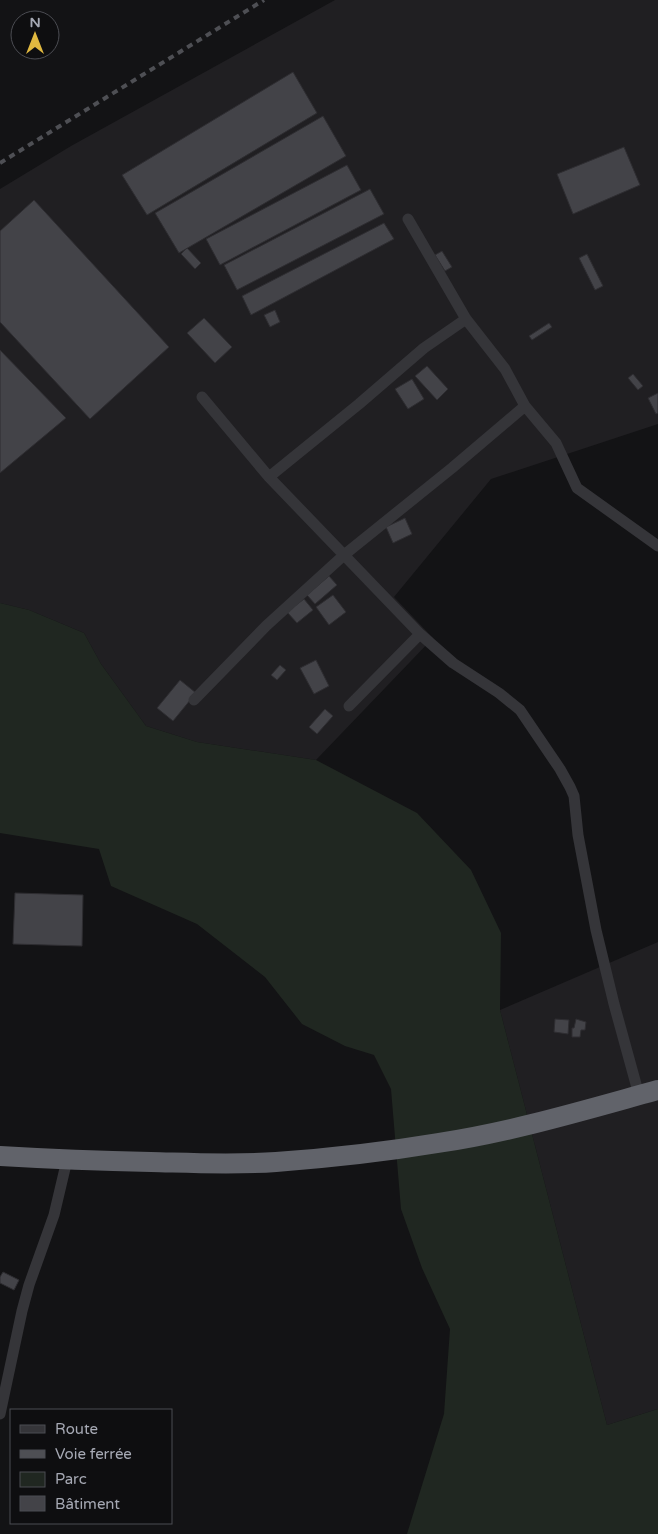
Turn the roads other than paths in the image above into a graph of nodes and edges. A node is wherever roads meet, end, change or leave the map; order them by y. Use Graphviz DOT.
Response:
graph roads {
  1 [pos="408,219"];
  2 [pos="466,320"];
  3 [pos="202,396"];
  4 [pos="525,406"];
  5 [pos="269,477"];
  6 [pos="658,546"];
  7 [pos="344,556"];
  8 [pos="420,634"];
  9 [pos="194,700"];
  10 [pos="349,706"];
  11 [pos="649,1092"];
  12 [pos="0,1156"];
  13 [pos="67,1160"];
  14 [pos="0,1414"];
  1 -- 2 [label="street"];
  2 -- 4 [label="street"];
  2 -- 5 [label="street"];
  3 -- 5 [label="street"];
  4 -- 6 [label="street"];
  4 -- 7 [label="street"];
  5 -- 7 [label="street"];
  7 -- 8 [label="street"];
  7 -- 9 [label="street"];
  8 -- 10 [label="street"];
  8 -- 11 [label="street"];
  11 -- 13 [label="highway"];
  12 -- 13 [label="highway"];
  13 -- 14 [label="street"];
}
